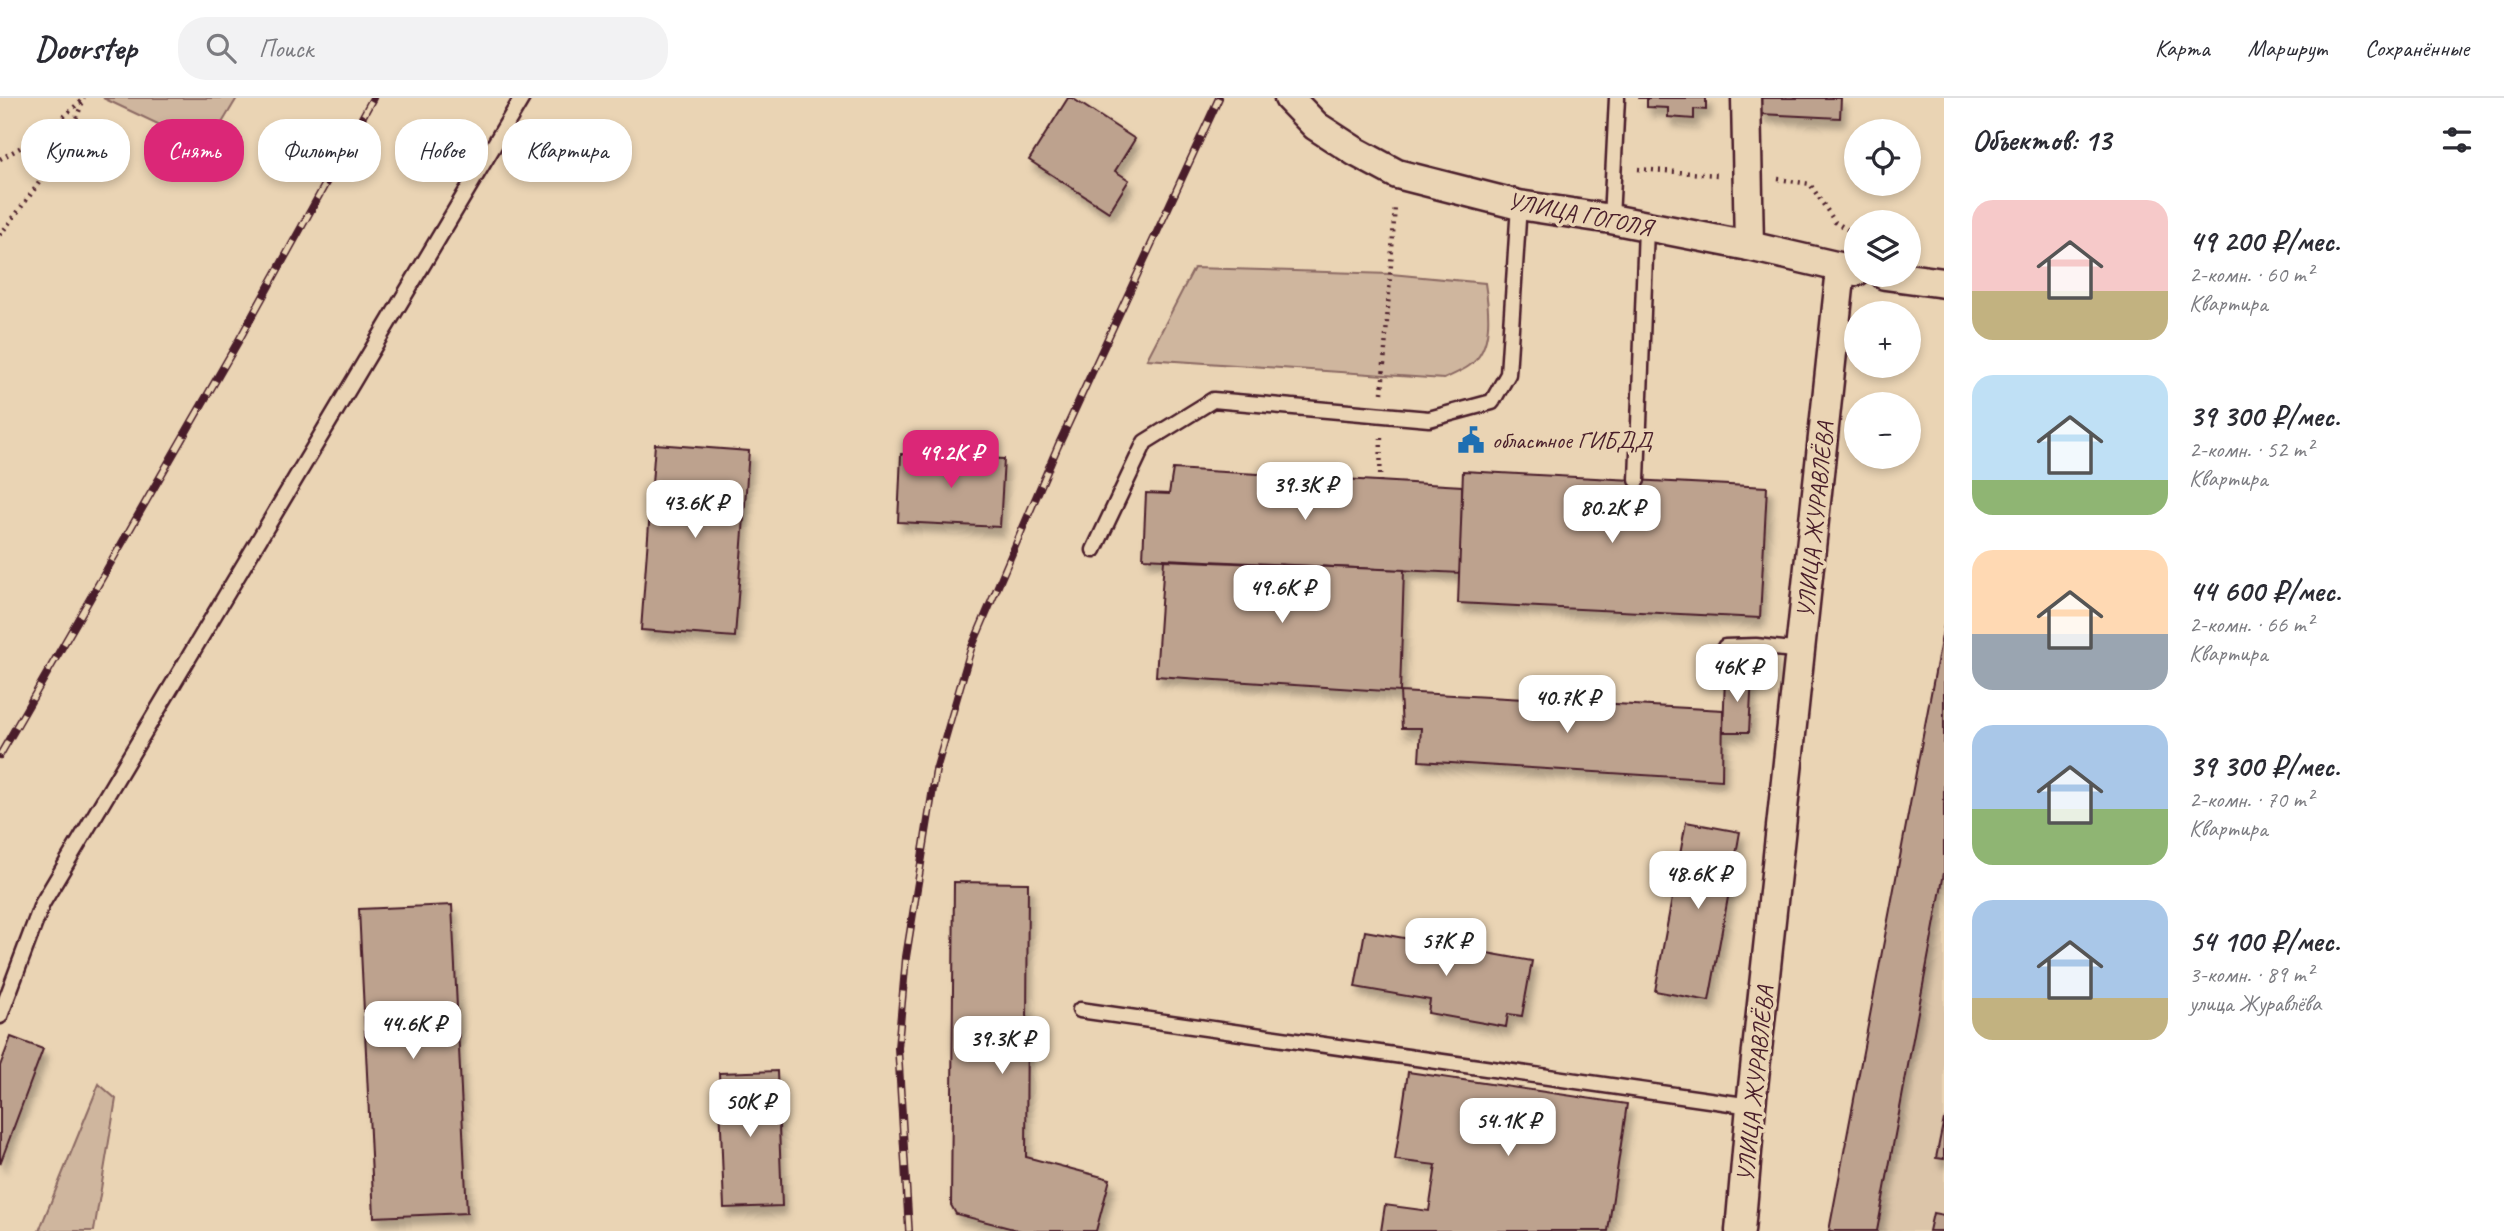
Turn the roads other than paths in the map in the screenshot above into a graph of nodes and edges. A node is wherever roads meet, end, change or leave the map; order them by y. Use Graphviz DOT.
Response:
graph roads {
  1 [pos="522,98"];
  2 [pos="1289,98"];
  3 [pos="1617,98"];
  4 [pos="1746,98"];
  5 [pos="1519,205"];
  6 [pos="1611,219"];
  7 [pos="1646,227"];
  8 [pos="1749,246"];
  9 [pos="1844,269"];
  10 [pos="1921,280"];
  11 [pos="1944,283"];
  12 [pos="1847,287"];
  13 [pos="1637,480"];
  14 [pos="1094,550"];
  15 [pos="1726,647"];
  16 [pos="1802,651"];
  17 [pos="1080,1010"];
  18 [pos="0,1016"];
  19 [pos="1751,1106"];
  20 [pos="1740,1231"];
  1 -- 18 [label="lane"];
  2 -- 5 [label="street, УЛИЦА ГОГОЛЯ"];
  3 -- 6 [label="lane"];
  4 -- 8 [label="street"];
  5 -- 6 [label="street, УЛИЦА ГОГОЛЯ"];
  5 -- 14 [label="lane"];
  6 -- 7 [label="street, УЛИЦА ГОГОЛЯ"];
  7 -- 8 [label="street, УЛИЦА ГОГОЛЯ"];
  7 -- 13 [label="lane"];
  8 -- 9 [label="street, УЛИЦА ГОГОЛЯ"];
  10 -- 11 [label="street"];
  12 -- 16 [label="street, УЛИЦА ЖУРАВЛЁВА"];
  15 -- 16 [label="lane"];
  16 -- 19 [label="street, УЛИЦА ЖУРАВЛЁВА"];
  17 -- 19 [label="lane"];
  19 -- 20 [label="street, УЛИЦА ЖУРАВЛЁВА"];
}
